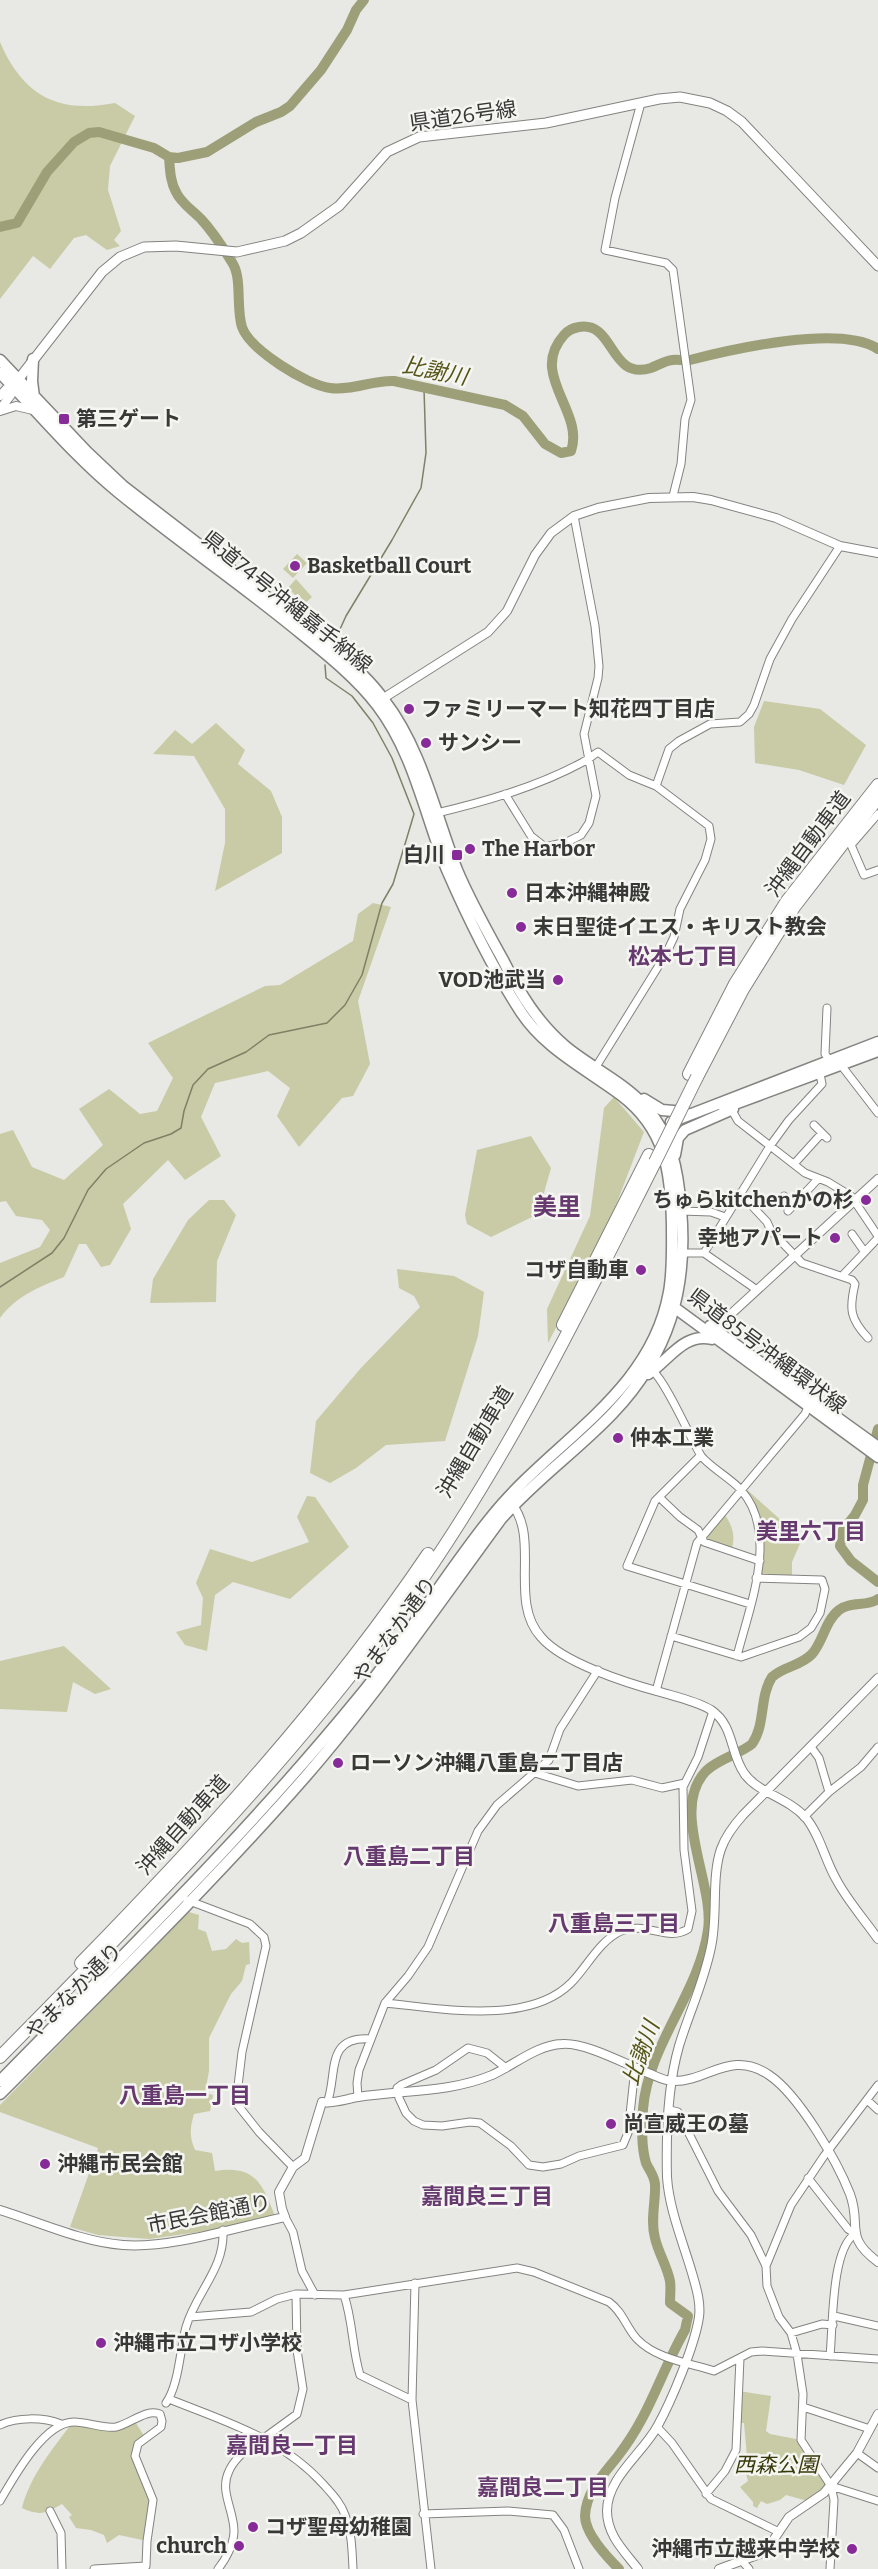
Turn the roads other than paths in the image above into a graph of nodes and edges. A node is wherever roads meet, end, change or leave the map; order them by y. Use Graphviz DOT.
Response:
graph roads {
  1 [pos="641,103"];
  2 [pos="878,266"];
  3 [pos="0,360"];
  4 [pos="33,360"];
  5 [pos="0,373"];
  6 [pos="15,383"];
  7 [pos="0,396"];
  8 [pos="34,397"];
  9 [pos="0,410"];
  10 [pos="37,411"];
  11 [pos="673,496"];
  12 [pos="574,516"];
  13 [pos="840,546"];
  14 [pos="878,553"];
  15 [pos="380,701"];
  16 [pos="588,760"];
  17 [pos="878,785"];
  18 [pos="656,786"];
  19 [pos="505,794"];
  20 [pos="878,798"];
  21 [pos="432,814"];
  22 [pos="878,814"];
  23 [pos="878,870"];
  24 [pos="828,1008"];
  25 [pos="878,1042"];
  26 [pos="878,1051"];
  27 [pos="830,1061"];
  28 [pos="841,1065"];
  29 [pos="594,1071"];
  30 [pos="820,1074"];
  31 [pos="693,1076"];
  32 [pos="635,1096"];
  33 [pos="705,1108"];
  34 [pos="730,1108"];
  35 [pos="878,1113"];
  36 [pos="814,1125"];
  37 [pos="659,1129"];
  38 [pos="770,1146"];
  39 [pos="652,1158"];
  40 [pos="674,1158"];
  41 [pos="794,1164"];
  42 [pos="818,1179"];
  43 [pos="878,1179"];
  44 [pos="740,1193"];
  45 [pos="784,1196"];
  46 [pos="856,1200"];
  47 [pos="681,1211"];
  48 [pos="725,1217"];
  49 [pos="852,1234"];
  50 [pos="878,1237"];
  51 [pos="864,1251"];
  52 [pos="682,1252"];
  53 [pos="705,1253"];
  54 [pos="795,1256"];
  55 [pos="843,1275"];
  56 [pos="757,1290"];
  57 [pos="673,1303"];
  58 [pos="717,1336"];
  59 [pos="868,1338"];
  60 [pos="648,1375"];
  61 [pos="810,1403"];
  62 [pos="862,1441"];
  63 [pos="878,1447"];
  64 [pos="700,1456"];
  65 [pos="878,1457"];
  66 [pos="742,1490"];
  67 [pos="659,1497"];
  68 [pos="510,1502"];
  69 [pos="701,1539"];
  70 [pos="760,1561"];
  71 [pos="756,1578"];
  72 [pos="686,1582"];
  73 [pos="750,1604"];
  74 [pos="671,1636"];
  75 [pos="737,1656"];
  76 [pos="598,1670"];
  77 [pos="878,1678"];
  78 [pos="656,1691"];
  79 [pos="713,1711"];
  80 [pos="811,1747"];
  81 [pos="878,1747"];
  82 [pos="536,1773"];
  83 [pos="685,1783"];
  84 [pos="768,1791"];
  85 [pos="829,1792"];
  86 [pos="804,1817"];
  87 [pos="186,1898"];
  88 [pos="878,1939"];
  89 [pos="385,2003"];
  90 [pos="370,2039"];
  91 [pos="0,2046"];
  92 [pos="0,2056"];
  93 [pos="506,2068"];
  94 [pos="639,2070"];
  95 [pos="0,2081"];
  96 [pos="673,2081"];
  97 [pos="878,2085"];
  98 [pos="398,2093"];
  99 [pos="0,2094"];
  100 [pos="358,2097"];
  101 [pos="867,2100"];
  102 [pos="327,2103"];
  103 [pos="670,2110"];
  104 [pos="878,2110"];
  105 [pos="829,2150"];
  106 [pos="293,2167"];
  107 [pos="808,2178"];
  108 [pos="0,2210"];
  109 [pos="285,2217"];
  110 [pos="223,2230"];
  111 [pos="855,2234"];
  112 [pos="878,2262"];
  113 [pos="766,2266"];
  114 [pos="415,2283"];
  115 [pos="296,2294"];
  116 [pos="315,2295"];
  117 [pos="344,2295"];
  118 [pos="834,2316"];
  119 [pos="190,2318"];
  120 [pos="833,2325"];
  121 [pos="878,2326"];
  122 [pos="791,2333"];
  123 [pos="797,2354"];
  124 [pos="830,2356"];
  125 [pos="741,2358"];
  126 [pos="878,2359"];
  127 [pos="681,2361"];
  128 [pos="412,2400"];
  129 [pos="803,2407"];
  130 [pos="878,2414"];
  131 [pos="61,2424"];
  132 [pos="0,2425"];
  133 [pos="657,2427"];
  134 [pos="870,2429"];
  135 [pos="262,2438"];
  136 [pos="857,2453"];
  137 [pos="878,2468"];
  138 [pos="831,2486"];
  139 [pos="706,2494"];
  140 [pos="0,2499"];
  141 [pos="878,2500"];
  142 [pos="50,2511"];
  143 [pos="423,2514"];
  144 [pos="779,2532"];
  145 [pos="742,2561"];
  146 [pos="63,2569"];
  147 [pos="95,2569"];
  148 [pos="218,2569"];
  149 [pos="353,2569"];
  150 [pos="431,2569"];
  151 [pos="579,2569"];
  152 [pos="638,2569"];
  153 [pos="719,2569"];
  154 [pos="748,2569"];
  155 [pos="830,2569"];
  1 -- 2 [label="main road, 県道26号線"];
  1 -- 4 [label="main road, 県道26号線"];
  1 -- 11 [label="street"];
  3 -- 6 [label="main road"];
  4 -- 6 [label="main road, 県道26号線"];
  4 -- 8 [label="main road"];
  5 -- 6 [label="main road, 県道74号沖縄嘉手納線"];
  6 -- 7 [label="street"];
  6 -- 8 [label="main road, 県道74号沖縄嘉手納線"];
  6 -- 9 [label="street"];
  6 -- 10 [label="main road, 県道74号沖縄嘉手納線"];
  8 -- 15 [label="main road, 県道74号沖縄嘉手納線"];
  9 -- 10 [label="street"];
  10 -- 15 [label="main road, 県道74号沖縄嘉手納線"];
  11 -- 12 [label="street"];
  11 -- 13 [label="street"];
  12 -- 15 [label="street"];
  12 -- 16 [label="street"];
  13 -- 14 [label="street"];
  13 -- 18 [label="street"];
  15 -- 21 [label="main road, 県道74号沖縄嘉手納線"];
  16 -- 18 [label="street"];
  16 -- 19 [label="street"];
  16 -- 19 [label="street"];
  17 -- 31 [label="highway, 沖縄自動車道"];
  18 -- 29 [label="street"];
  19 -- 21 [label="street"];
  20 -- 31 [label="highway, 沖縄自動車道"];
  21 -- 29 [label="main road, 県道74号沖縄嘉手納線"];
  22 -- 23 [label="street"];
  24 -- 27 [label="street"];
  25 -- 27 [label="main road"];
  26 -- 28 [label="main road"];
  27 -- 28 [label="street"];
  27 -- 33 [label="main road"];
  28 -- 30 [label="main road"];
  28 -- 35 [label="street"];
  29 -- 32 [label="main road, 県道74号沖縄嘉手納線"];
  29 -- 37 [label="main road, 県道74号沖縄嘉手納線"];
  30 -- 34 [label="main road"];
  30 -- 38 [label="street"];
  31 -- 39 [label="highway, 沖縄自動車道"];
  32 -- 33 [label="main road"];
  32 -- 37 [label="main road, 県道74号沖縄嘉手納線"];
  33 -- 37 [label="main road"];
  34 -- 37 [label="main road"];
  34 -- 38 [label="street"];
  34 -- 40 [label="main road"];
  36 -- 41 [label="street"];
  37 -- 40 [label="main road, やまなか通り"];
  37 -- 57 [label="main road, やまなか通り"];
  38 -- 41 [label="street"];
  38 -- 44 [label="street"];
  39 -- 91 [label="highway, 沖縄自動車道"];
  39 -- 92 [label="highway, 沖縄自動車道"];
  40 -- 47 [label="main road, やまなか通り"];
  41 -- 42 [label="street"];
  42 -- 45 [label="street"];
  42 -- 46 [label="street"];
  43 -- 46 [label="street"];
  44 -- 48 [label="street"];
  44 -- 54 [label="street"];
  46 -- 50 [label="street"];
  46 -- 54 [label="street"];
  47 -- 48 [label="street"];
  47 -- 52 [label="main road, やまなか通り"];
  48 -- 53 [label="street"];
  49 -- 51 [label="street"];
  50 -- 51 [label="street"];
  51 -- 55 [label="street"];
  52 -- 53 [label="street"];
  52 -- 57 [label="main road, やまなか通り"];
  53 -- 56 [label="street"];
  54 -- 55 [label="street"];
  54 -- 56 [label="street"];
  55 -- 59 [label="street"];
  56 -- 58 [label="street"];
  57 -- 58 [label="main road, 県道85号沖縄環状線"];
  57 -- 60 [label="main road, やまなか通り"];
  57 -- 68 [label="main road, やまなか通り"];
  58 -- 60 [label="main road"];
  58 -- 61 [label="main road, 県道85号沖縄環状線"];
  60 -- 64 [label="street"];
  60 -- 68 [label="main road, やまなか通り"];
  61 -- 62 [label="main road, 県道85号沖縄環状線"];
  61 -- 66 [label="street"];
  62 -- 63 [label="main road, 県道85号沖縄環状線"];
  62 -- 65 [label="main road, 県道85号沖縄環状線"];
  64 -- 66 [label="street"];
  64 -- 67 [label="street"];
  66 -- 69 [label="street"];
  66 -- 70 [label="street"];
  67 -- 69 [label="street"];
  67 -- 72 [label="street"];
  68 -- 76 [label="street"];
  68 -- 87 [label="main road, やまなか通り"];
  69 -- 70 [label="street"];
  69 -- 72 [label="street"];
  70 -- 71 [label="street"];
  71 -- 73 [label="street"];
  71 -- 75 [label="street"];
  72 -- 73 [label="street"];
  72 -- 74 [label="street"];
  73 -- 75 [label="street"];
  74 -- 75 [label="street"];
  74 -- 78 [label="street"];
  76 -- 78 [label="street"];
  76 -- 82 [label="street"];
  77 -- 80 [label="street"];
  78 -- 79 [label="street"];
  79 -- 83 [label="street"];
  79 -- 84 [label="street"];
  80 -- 84 [label="street"];
  80 -- 85 [label="street"];
  81 -- 85 [label="street"];
  82 -- 83 [label="street"];
  82 -- 89 [label="street"];
  83 -- 89 [label="street"];
  84 -- 86 [label="street"];
  84 -- 96 [label="street"];
  85 -- 86 [label="street"];
  86 -- 88 [label="street"];
  87 -- 95 [label="main road, やまなか通り"];
  87 -- 99 [label="main road, やまなか通り"];
  87 -- 106 [label="street"];
  89 -- 90 [label="street"];
  90 -- 100 [label="street"];
  90 -- 102 [label="street"];
  93 -- 94 [label="street"];
  93 -- 98 [label="street"];
  93 -- 98 [label="street"];
  94 -- 96 [label="street"];
  94 -- 98 [label="street"];
  96 -- 103 [label="street"];
  96 -- 105 [label="street"];
  97 -- 101 [label="street"];
  98 -- 100 [label="street"];
  100 -- 102 [label="street"];
  101 -- 104 [label="street"];
  101 -- 105 [label="street"];
  102 -- 106 [label="street"];
  103 -- 113 [label="street"];
  103 -- 127 [label="street"];
  105 -- 107 [label="street"];
  105 -- 111 [label="street"];
  106 -- 109 [label="street"];
  107 -- 111 [label="street"];
  107 -- 113 [label="street"];
  108 -- 110 [label="street, 市民会館通り"];
  109 -- 110 [label="street, 市民会館通り"];
  109 -- 116 [label="street"];
  110 -- 119 [label="street"];
  111 -- 112 [label="street"];
  111 -- 118 [label="street"];
  113 -- 122 [label="street"];
  114 -- 117 [label="street"];
  114 -- 127 [label="street"];
  114 -- 128 [label="street"];
  115 -- 116 [label="street"];
  115 -- 119 [label="street"];
  115 -- 135 [label="street"];
  116 -- 117 [label="street"];
  117 -- 128 [label="street"];
  118 -- 120 [label="street"];
  118 -- 121 [label="street"];
  119 -- 135 [label="street"];
  120 -- 122 [label="street"];
  120 -- 124 [label="street"];
  122 -- 123 [label="street"];
  123 -- 124 [label="street"];
  123 -- 125 [label="street"];
  123 -- 129 [label="street"];
  124 -- 126 [label="street"];
  125 -- 127 [label="street"];
  125 -- 139 [label="street"];
  127 -- 133 [label="street"];
  128 -- 143 [label="street"];
  129 -- 134 [label="street"];
  129 -- 138 [label="street"];
  130 -- 134 [label="street"];
  131 -- 132 [label="street"];
  131 -- 140 [label="street"];
  131 -- 147 [label="street"];
  133 -- 139 [label="street"];
  133 -- 152 [label="street"];
  134 -- 136 [label="street"];
  135 -- 148 [label="street"];
  135 -- 149 [label="street"];
  136 -- 137 [label="street"];
  136 -- 138 [label="street"];
  138 -- 141 [label="street"];
  138 -- 144 [label="street"];
  138 -- 155 [label="street"];
  139 -- 144 [label="street"];
  142 -- 146 [label="street"];
  143 -- 150 [label="street"];
  143 -- 151 [label="street"];
  144 -- 145 [label="street"];
  145 -- 153 [label="street"];
  145 -- 154 [label="street"];
}
